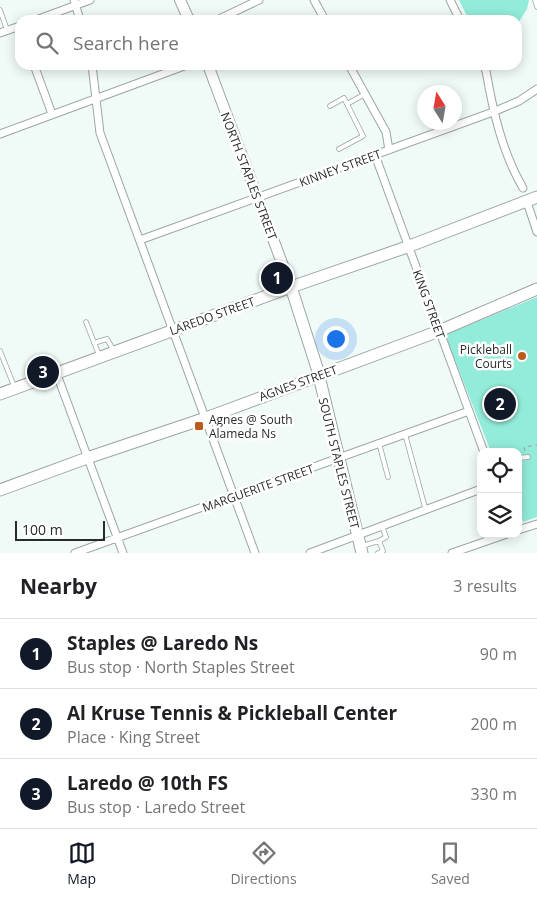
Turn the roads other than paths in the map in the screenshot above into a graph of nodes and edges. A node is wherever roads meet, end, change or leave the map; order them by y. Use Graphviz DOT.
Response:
graph roads {
  1 [pos="90,0"];
  2 [pos="180,0"];
  3 [pos="259,0"];
  4 [pos="314,0"];
  5 [pos="450,0"];
  6 [pos="535,0"];
  7 [pos="75,3"];
  8 [pos="537,7"];
  9 [pos="0,10"];
  10 [pos="47,15"];
  11 [pos="79,15"];
  12 [pos="187,15"];
  13 [pos="228,15"];
  14 [pos="322,15"];
  15 [pos="458,15"];
  16 [pos="2,22"];
  17 [pos="4,32"];
  18 [pos="36,70"];
  19 [pos="93,70"];
  20 [pos="173,70"];
  21 [pos="210,70"];
  22 [pos="352,70"];
  23 [pos="486,70"];
  24 [pos="537,89"];
  25 [pos="365,94"];
  26 [pos="96,98"];
  27 [pos="347,104"];
  28 [pos="330,106"];
  29 [pos="493,112"];
  30 [pos="52,114"];
  31 [pos="0,134"];
  32 [pos="339,149"];
  33 [pos="389,150"];
  34 [pos="375,155"];
  35 [pos="523,188"];
  36 [pos="257,198"];
  37 [pos="532,200"];
  38 [pos="537,232"];
  39 [pos="140,240"];
  40 [pos="407,247"];
  41 [pos="291,287"];
  42 [pos="537,289"];
  43 [pos="86,322"];
  44 [pos="174,330"];
  45 [pos="439,331"];
  46 [pos="94,343"];
  47 [pos="0,351"];
  48 [pos="114,352"];
  49 [pos="100,357"];
  50 [pos="56,372"];
  51 [pos="319,376"];
  52 [pos="14,388"];
  53 [pos="0,394"];
  54 [pos="469,411"];
  55 [pos="206,418"];
  56 [pos="405,434"];
  57 [pos="379,443"];
  58 [pos="483,448"];
  59 [pos="527,457"];
  60 [pos="87,458"];
  61 [pos="338,458"];
  62 [pos="522,458"];
  63 [pos="388,477"];
  64 [pos="0,490"];
  65 [pos="477,491"];
  66 [pos="235,497"];
  67 [pos="426,511"];
  68 [pos="537,524"];
  69 [pos="382,526"];
  70 [pos="522,529"];
  71 [pos="117,537"];
  72 [pos="496,538"];
  73 [pos="379,540"];
  74 [pos="360,545"];
  75 [pos="457,552"];
  76 [pos="75,553"];
  77 [pos="122,553"];
  78 [pos="255,553"];
  79 [pos="310,553"];
  80 [pos="378,553"];
  1 -- 7 [label="street"];
  2 -- 12 [label="main road"];
  3 -- 13 [label="street"];
  4 -- 14 [label="street"];
  5 -- 15 [label="street"];
  6 -- 8 [label="lane"];
  7 -- 10 [label="street"];
  7 -- 11 [label="street"];
  9 -- 16 [label="lane"];
  16 -- 17 [label="lane"];
  18 -- 30 [label="street"];
  19 -- 26 [label="street"];
  20 -- 26 [label="street"];
  21 -- 36 [label="main road, NORTH STAPLES STREET"];
  22 -- 25 [label="street"];
  23 -- 29 [label="street"];
  24 -- 29 [label="street, KINNEY STREET"];
  25 -- 27 [label="lane"];
  25 -- 33 [label="street"];
  26 -- 30 [label="street"];
  26 -- 39 [label="street"];
  27 -- 28 [label="lane"];
  27 -- 32 [label="lane"];
  29 -- 33 [label="street, KINNEY STREET"];
  29 -- 35 [label="street"];
  30 -- 31 [label="street"];
  33 -- 34 [label="street, KINNEY STREET"];
  34 -- 36 [label="street, KINNEY STREET"];
  34 -- 40 [label="street, KING STREET"];
  36 -- 39 [label="street, KINNEY STREET"];
  36 -- 41 [label="main road, NORTH STAPLES STREET"];
  37 -- 38 [label="street"];
  37 -- 40 [label="main road, LAREDO STREET"];
  39 -- 44 [label="street"];
  40 -- 41 [label="main road, LAREDO STREET"];
  40 -- 45 [label="street, KING STREET"];
  41 -- 44 [label="main road, LAREDO STREET"];
  41 -- 51 [label="main road, SOUTH STAPLES STREET"];
  42 -- 45 [label="main road, AGNES STREET"];
  43 -- 46 [label="lane"];
  44 -- 48 [label="main road, LAREDO STREET"];
  44 -- 55 [label="street"];
  45 -- 51 [label="main road, AGNES STREET"];
  45 -- 54 [label="street, KING STREET"];
  46 -- 48 [label="lane"];
  46 -- 49 [label="lane"];
  47 -- 52 [label="lane"];
  48 -- 49 [label="main road, LAREDO STREET"];
  49 -- 50 [label="main road, LAREDO STREET"];
  50 -- 52 [label="main road, LAREDO STREET"];
  50 -- 60 [label="street"];
  51 -- 55 [label="main road, AGNES STREET"];
  51 -- 61 [label="main road, SOUTH STAPLES STREET"];
  52 -- 53 [label="main road, LAREDO STREET"];
  54 -- 56 [label="street, MARGUERITE STREET"];
  54 -- 58 [label="street, KING STREET"];
  55 -- 60 [label="main road, AGNES STREET"];
  55 -- 66 [label="street"];
  56 -- 57 [label="street, MARGUERITE STREET"];
  56 -- 67 [label="lane"];
  57 -- 61 [label="street, MARGUERITE STREET"];
  57 -- 63 [label="lane"];
  59 -- 62 [label="lane"];
  60 -- 64 [label="main road, AGNES STREET"];
  60 -- 71 [label="street"];
  61 -- 66 [label="street, MARGUERITE STREET"];
  61 -- 74 [label="main road, SOUTH STAPLES STREET"];
  65 -- 67 [label="street"];
  66 -- 71 [label="street, MARGUERITE STREET"];
  66 -- 78 [label="street"];
  67 -- 69 [label="street"];
  68 -- 70 [label="street"];
  69 -- 73 [label="lane"];
  69 -- 74 [label="street"];
  71 -- 76 [label="street, MARGUERITE STREET"];
  71 -- 77 [label="street"];
  72 -- 75 [label="street"];
  73 -- 74 [label="lane"];
  73 -- 80 [label="lane"];
  74 -- 79 [label="street"];
}
